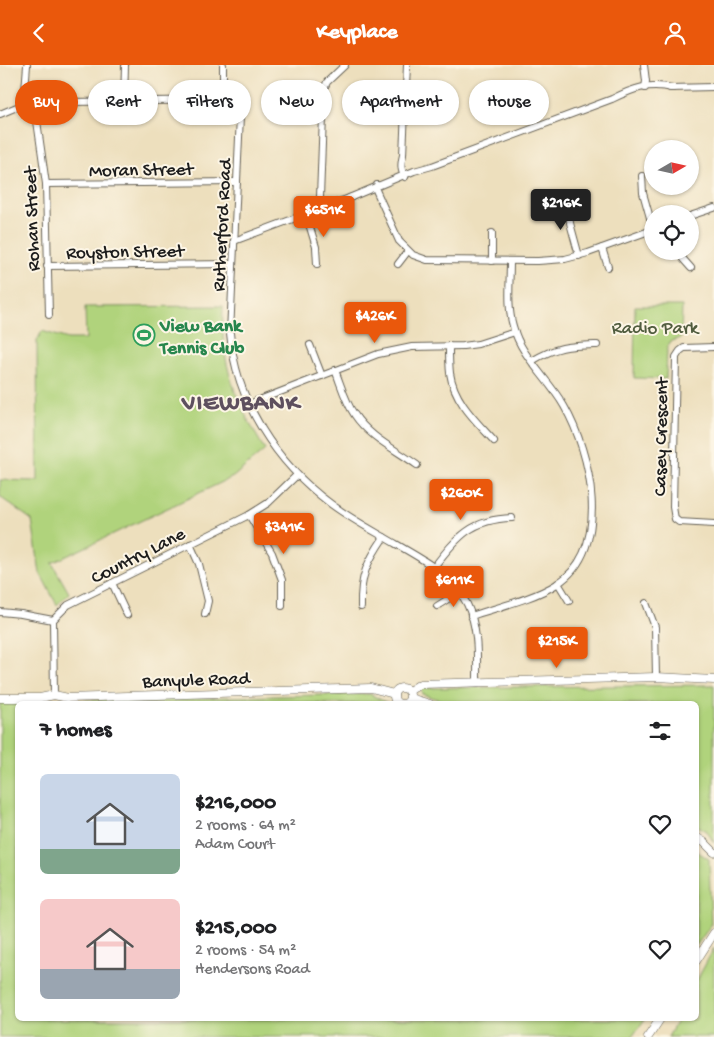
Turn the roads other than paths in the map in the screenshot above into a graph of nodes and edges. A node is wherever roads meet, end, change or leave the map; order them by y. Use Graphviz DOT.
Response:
graph roads {
  1 [pos="27,65"];
  2 [pos="125,65"];
  3 [pos="223,65"];
  4 [pos="346,65"];
  5 [pos="406,65"];
  6 [pos="644,65"];
  7 [pos="26,80"];
  8 [pos="125,80"];
  9 [pos="223,80"];
  10 [pos="714,87"];
  11 [pos="644,88"];
  12 [pos="15,108"];
  13 [pos="0,113"];
  14 [pos="38,125"];
  15 [pos="239,125"];
  16 [pos="405,176"];
  17 [pos="642,176"];
  18 [pos="237,182"];
  19 [pos="46,184"];
  20 [pos="378,188"];
  21 [pos="569,203"];
  22 [pos="646,205"];
  23 [pos="322,207"];
  24 [pos="714,208"];
  25 [pos="699,213"];
  26 [pos="306,214"];
  27 [pos="492,233"];
  28 [pos="644,233"];
  29 [pos="234,241"];
  30 [pos="602,248"];
  31 [pos="408,251"];
  32 [pos="579,256"];
  33 [pos="684,260"];
  34 [pos="492,261"];
  35 [pos="510,261"];
  36 [pos="398,263"];
  37 [pos="233,264"];
  38 [pos="317,264"];
  39 [pos="47,266"];
  40 [pos="608,267"];
  41 [pos="690,268"];
  42 [pos="48,315"];
  43 [pos="515,332"];
  44 [pos="310,345"];
  45 [pos="597,345"];
  46 [pos="449,346"];
  47 [pos="714,347"];
  48 [pos="532,361"];
  49 [pos="335,370"];
  50 [pos="322,376"];
  51 [pos="249,404"];
  52 [pos="494,441"];
  53 [pos="417,465"];
  54 [pos="297,475"];
  55 [pos="249,515"];
  56 [pos="512,518"];
  57 [pos="714,524"];
  58 [pos="384,537"];
  59 [pos="190,544"];
  60 [pos="434,567"];
  61 [pos="112,583"];
  62 [pos="558,583"];
  63 [pos="459,592"];
  64 [pos="569,601"];
  65 [pos="646,603"];
  66 [pos="282,606"];
  67 [pos="437,606"];
  68 [pos="361,607"];
  69 [pos="0,612"];
  70 [pos="205,614"];
  71 [pos="128,615"];
  72 [pos="471,616"];
  73 [pos="52,620"];
  74 [pos="656,677"];
  75 [pos="714,680"];
  76 [pos="477,683"];
  77 [pos="394,694"];
  78 [pos="409,694"];
  79 [pos="54,695"];
  80 [pos="0,698"];
  81 [pos="397,701"];
  82 [pos="406,701"];
  83 [pos="424,701"];
  84 [pos="699,839"];
  85 [pos="714,852"];
  86 [pos="714,933"];
  87 [pos="699,956"];
  88 [pos="659,1021"];
  89 [pos="648,1037"];
  1 -- 7 [label="street, Rohan Street"];
  2 -- 8 [label="street"];
  3 -- 9 [label="street"];
  4 -- 23 [label="street"];
  5 -- 16 [label="street"];
  6 -- 11 [label="street"];
  10 -- 11 [label="street"];
  11 -- 16 [label="street"];
  12 -- 13 [label="street"];
  14 -- 19 [label="street, Rohan Street"];
  15 -- 18 [label="street, Rutherford Road"];
  16 -- 20 [label="street"];
  17 -- 22 [label="street"];
  18 -- 19 [label="street, Moran Street"];
  18 -- 29 [label="street, Rutherford Road"];
  19 -- 39 [label="street, Rohan Street"];
  20 -- 23 [label="street"];
  20 -- 31 [label="street"];
  21 -- 32 [label="street"];
  23 -- 26 [label="street"];
  24 -- 25 [label="street"];
  26 -- 29 [label="street"];
  26 -- 38 [label="street"];
  27 -- 34 [label="street"];
  28 -- 30 [label="street"];
  29 -- 37 [label="street, Rutherford Road"];
  30 -- 32 [label="street"];
  30 -- 40 [label="street"];
  31 -- 34 [label="street"];
  31 -- 36 [label="street"];
  32 -- 35 [label="street"];
  33 -- 41 [label="street"];
  34 -- 35 [label="street"];
  35 -- 43 [label="street"];
  37 -- 39 [label="street, Royston Street"];
  37 -- 51 [label="street, Rutherford Road"];
  39 -- 42 [label="street, Rohan Street"];
  43 -- 46 [label="street"];
  43 -- 48 [label="street"];
  44 -- 50 [label="street"];
  45 -- 48 [label="street"];
  46 -- 49 [label="street"];
  46 -- 52 [label="street"];
  47 -- 57 [label="street, Casey Crescent"];
  48 -- 62 [label="street"];
  49 -- 50 [label="street"];
  49 -- 53 [label="street"];
  50 -- 51 [label="street"];
  51 -- 54 [label="street, Rutherford Road"];
  54 -- 55 [label="street, Country Lane"];
  54 -- 58 [label="street, Rutherford Road"];
  55 -- 59 [label="street, Country Lane"];
  55 -- 66 [label="street"];
  56 -- 60 [label="street"];
  58 -- 60 [label="street, Rutherford Road"];
  58 -- 68 [label="street"];
  59 -- 61 [label="street, Country Lane"];
  59 -- 70 [label="street"];
  60 -- 63 [label="street, Rutherford Road"];
  61 -- 71 [label="street"];
  61 -- 73 [label="street, Country Lane"];
  62 -- 64 [label="street"];
  62 -- 72 [label="street"];
  63 -- 67 [label="street"];
  63 -- 72 [label="street, Rutherford Road"];
  65 -- 74 [label="street"];
  69 -- 73 [label="street"];
  72 -- 76 [label="street, Rutherford Road"];
  73 -- 79 [label="street"];
  74 -- 75 [label="street"];
  74 -- 76 [label="street"];
  76 -- 78 [label="street"];
  77 -- 78 [label="street"];
  77 -- 79 [label="street, Banyule Road"];
  77 -- 81 [label="street"];
  78 -- 82 [label="street"];
  78 -- 83 [label="street"];
  79 -- 80 [label="street, Banyule Road"];
  84 -- 85 [label="street"];
  86 -- 87 [label="street"];
  88 -- 89 [label="street"];
}
